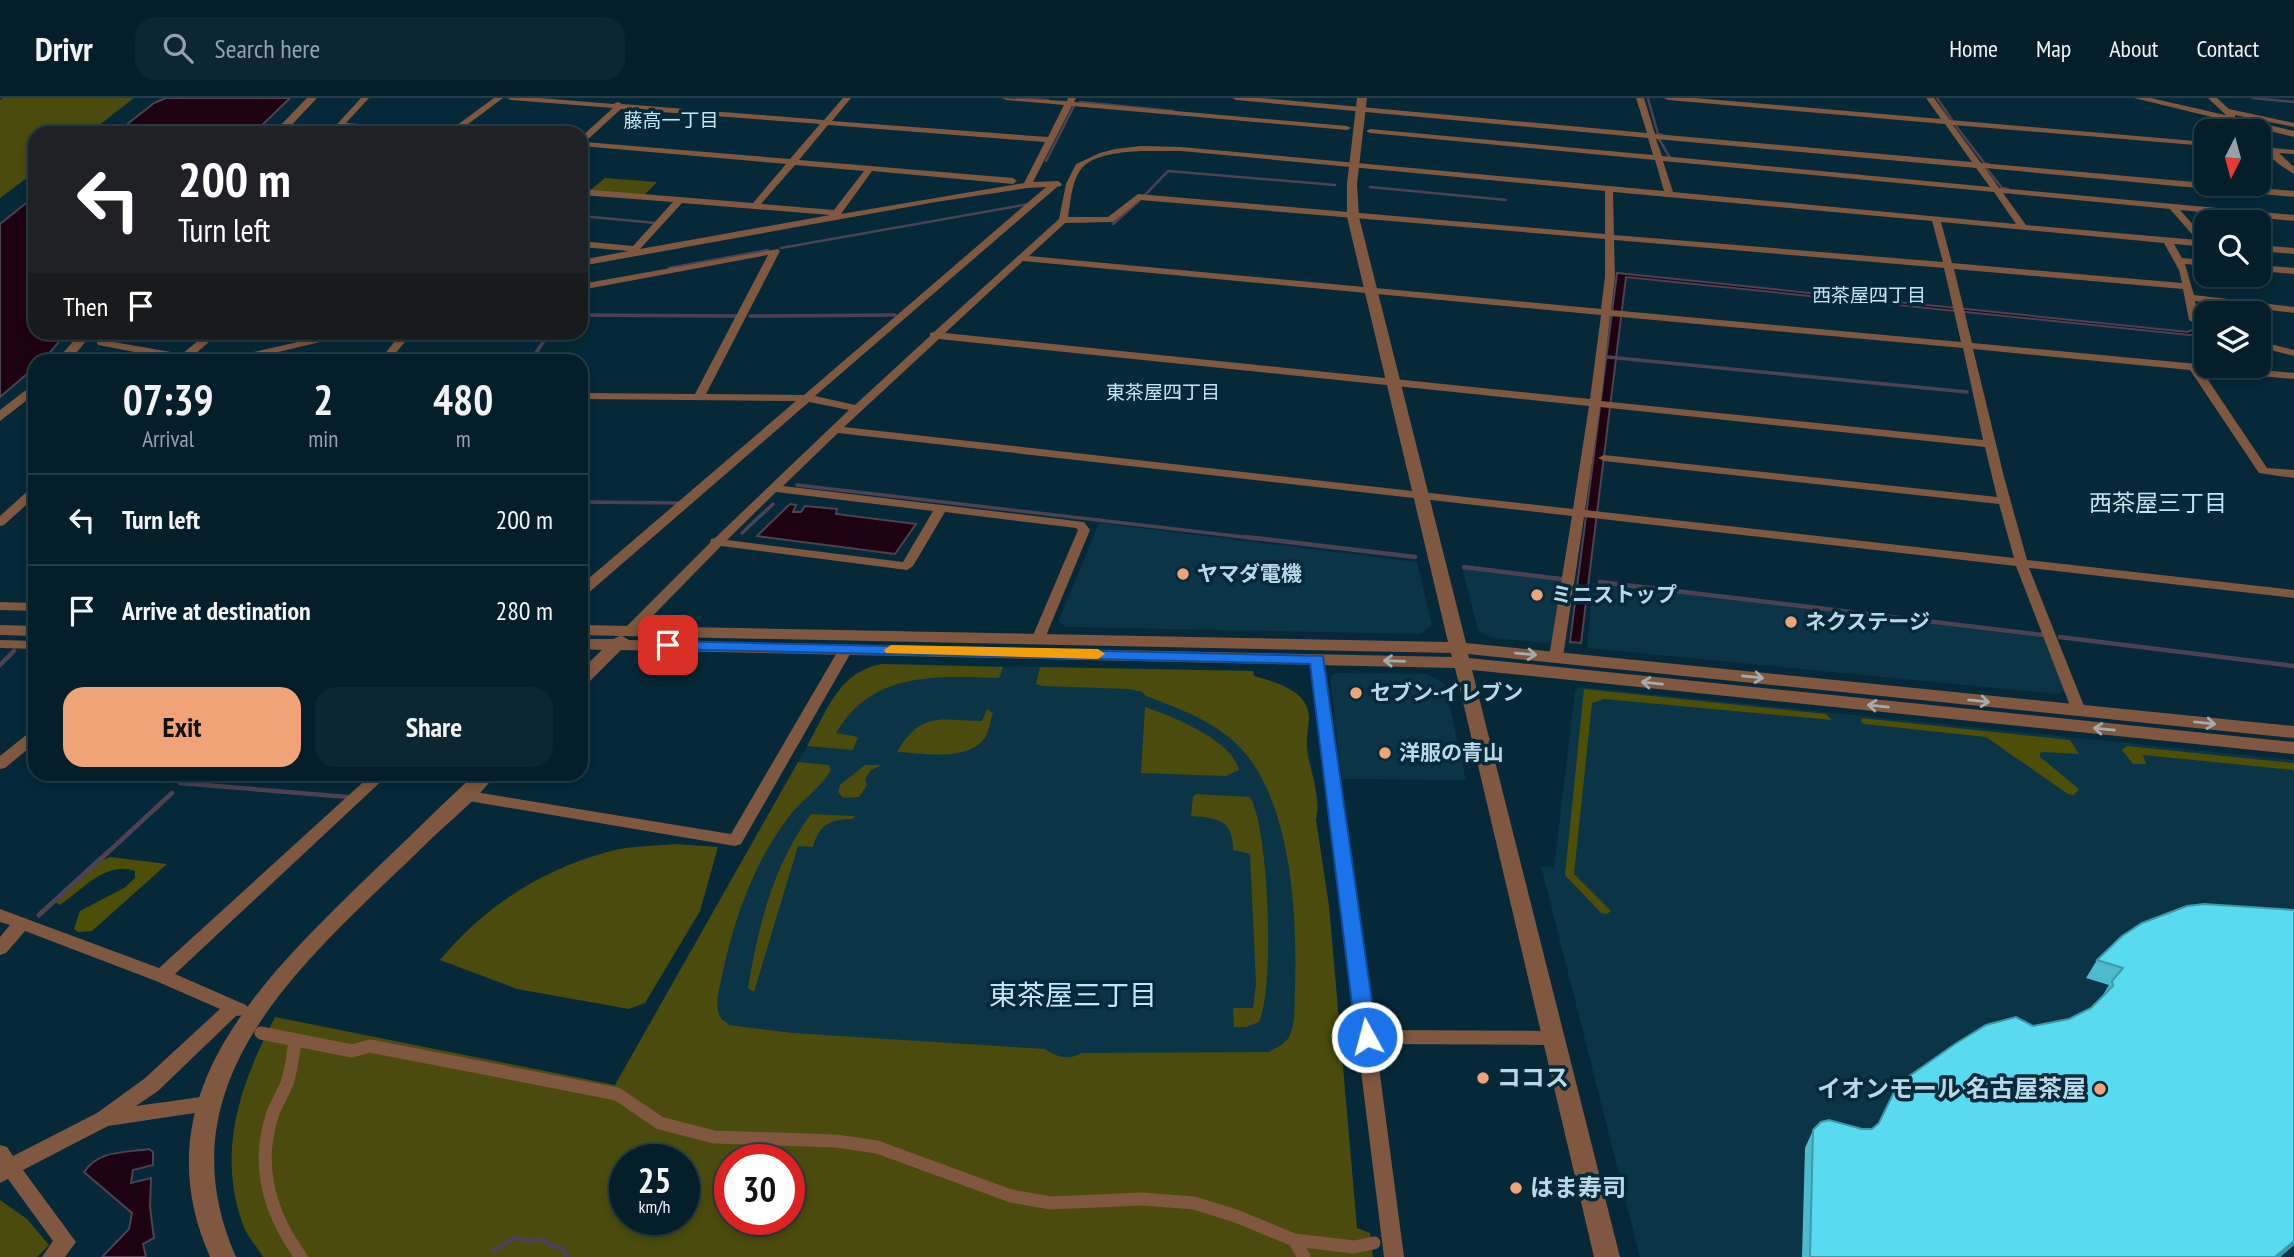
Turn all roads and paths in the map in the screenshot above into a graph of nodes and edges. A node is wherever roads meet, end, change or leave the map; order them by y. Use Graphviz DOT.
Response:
graph roads {
  1 [pos="312,98"];
  2 [pos="365,98"];
  3 [pos="499,98"];
  4 [pos="511,98"];
  5 [pos="625,98"];
  6 [pos="847,98"];
  7 [pos="1006,98"];
  8 [pos="1236,98"];
  9 [pos="1640,98"];
  10 [pos="1668,98"];
  11 [pos="1930,98"];
  12 [pos="2139,98"];
  13 [pos="2153,98"];
  14 [pos="2212,98"];
  15 [pos="1071,100"];
  16 [pos="1361,104"];
  17 [pos="615,106"];
  18 [pos="2229,113"];
  19 [pos="2217,119"];
  20 [pos="1948,122"];
  21 [pos="826,123"];
  22 [pos="341,125"];
  23 [pos="285,126"];
  24 [pos="355,126"];
  25 [pos="460,126"];
  26 [pos="1347,128"];
  27 [pos="2272,129"];
  28 [pos="2294,130"];
  29 [pos="1370,131"];
  30 [pos="1651,135"];
  31 [pos="588,136"];
  32 [pos="1050,140"];
  33 [pos="2194,143"];
  34 [pos="588,144"];
  35 [pos="2272,150"];
  36 [pos="2272,151"];
  37 [pos="2294,152"];
  38 [pos="1658,158"];
  39 [pos="793,162"];
  40 [pos="1355,165"];
  41 [pos="1980,165"];
  42 [pos="870,168"];
  43 [pos="2294,171"];
  44 [pos="1055,184"];
  45 [pos="1070,184"];
  46 [pos="1027,185"];
  47 [pos="1609,190"];
  48 [pos="1998,190"];
  49 [pos="588,193"];
  50 [pos="1669,194"];
  51 [pos="2294,194"];
  52 [pos="680,200"];
  53 [pos="755,206"];
  54 [pos="2172,206"];
  55 [pos="834,216"];
  56 [pos="1353,217"];
  57 [pos="2294,218"];
  58 [pos="1063,220"];
  59 [pos="1936,220"];
  60 [pos="2024,228"];
  61 [pos="2194,231"];
  62 [pos="761,232"];
  63 [pos="1610,236"];
  64 [pos="2168,241"];
  65 [pos="2194,243"];
  66 [pos="588,245"];
  67 [pos="2271,249"];
  68 [pos="775,251"];
  69 [pos="2294,251"];
  70 [pos="636,252"];
  71 [pos="1021,258"];
  72 [pos="2178,260"];
  73 [pos="588,262"];
  74 [pos="2194,262"];
  75 [pos="1947,265"];
  76 [pos="2271,269"];
  77 [pos="2294,271"];
  78 [pos="588,286"];
  79 [pos="2188,291"];
  80 [pos="1373,292"];
  81 [pos="2294,310"];
  82 [pos="1608,313"];
  83 [pos="2194,320"];
  84 [pos="934,335"];
  85 [pos="81,340"];
  86 [pos="104,340"];
  87 [pos="210,340"];
  88 [pos="321,340"];
  89 [pos="401,340"];
  90 [pos="1969,346"];
  91 [pos="2271,348"];
  92 [pos="68,354"];
  93 [pos="158,354"];
  94 [pos="190,354"];
  95 [pos="259,354"];
  96 [pos="390,354"];
  97 [pos="2293,355"];
  98 [pos="2193,367"];
  99 [pos="2294,376"];
  100 [pos="1395,383"];
  101 [pos="28,393"];
  102 [pos="588,396"];
  103 [pos="699,397"];
  104 [pos="806,398"];
  105 [pos="1596,403"];
  106 [pos="856,408"];
  107 [pos="0,417"];
  108 [pos="834,429"];
  109 [pos="1989,444"];
  110 [pos="1604,458"];
  111 [pos="2294,474"];
  112 [pos="772,488"];
  113 [pos="1423,495"];
  114 [pos="28,500"];
  115 [pos="2005,501"];
  116 [pos="941,509"];
  117 [pos="1581,514"];
  118 [pos="0,522"];
  119 [pos="715,542"];
  120 [pos="2022,564"];
  121 [pos="588,586"];
  122 [pos="2294,594"];
  123 [pos="0,606"];
  124 [pos="28,607"];
  125 [pos="0,618"];
  126 [pos="28,619"];
  127 [pos="0,630"];
  128 [pos="588,630"];
  129 [pos="28,631"];
  130 [pos="630,631"];
  131 [pos="1038,640"];
  132 [pos="588,644"];
  133 [pos="0,645"];
  134 [pos="28,645"];
  135 [pos="617,645"];
  136 [pos="846,649"];
  137 [pos="1460,655"];
  138 [pos="1556,657"];
  139 [pos="1317,659"];
  140 [pos="588,673"];
  141 [pos="2079,711"];
  142 [pos="2294,732"];
  143 [pos="28,741"];
  144 [pos="2294,748"];
  145 [pos="0,764"];
  146 [pos="373,781"];
  147 [pos="478,781"];
  148 [pos="463,795"];
  149 [pos="0,915"];
  150 [pos="22,923"];
  151 [pos="0,948"];
  152 [pos="162,976"];
  153 [pos="249,1018"];
  154 [pos="1367,1037"];
  155 [pos="1555,1038"];
  156 [pos="295,1040"];
  157 [pos="208,1104"];
  158 [pos="104,1119"];
  159 [pos="3,1165"];
  160 [pos="1294,1240"];
  161 [pos="1374,1243"];
  162 [pos="1351,1252"];
  163 [pos="51,1257"];
  164 [pos="223,1257"];
  165 [pos="301,1257"];
  166 [pos="1304,1257"];
  167 [pos="1394,1257"];
  168 [pos="1607,1257"];
  1 -- 23 [label="street"];
  2 -- 22 [label="street"];
  3 -- 25 [label="street"];
  4 -- 17 [label="street"];
  5 -- 17 [label="street"];
  6 -- 21 [label="street"];
  7 -- 15 [label="street"];
  8 -- 16 [label="street"];
  9 -- 30 [label="street"];
  10 -- 20 [label="street"];
  11 -- 20 [label="street"];
  12 -- 19 [label="street"];
  13 -- 18 [label="street"];
  14 -- 18 [label="street"];
  15 -- 26 [label="street"];
  15 -- 32 [label="street"];
  16 -- 30 [label="street"];
  16 -- 40 [label="street"];
  17 -- 21 [label="street"];
  17 -- 31 [label="street"];
  18 -- 28 [label="street"];
  20 -- 33 [label="street"];
  20 -- 41 [label="street"];
  21 -- 32 [label="street"];
  21 -- 39 [label="street"];
  22 -- 24 [label="street"];
  27 -- 28 [label="street"];
  29 -- 38 [label="street"];
  30 -- 38 [label="street"];
  30 -- 41 [label="street"];
  32 -- 46 [label="street"];
  34 -- 39 [label="street"];
  35 -- 37 [label="street"];
  36 -- 43 [label="street"];
  38 -- 48 [label="street"];
  38 -- 50 [label="street"];
  39 -- 42 [label="street"];
  39 -- 53 [label="street"];
  40 -- 45 [label="street"];
  40 -- 47 [label="street"];
  40 -- 56 [label="street"];
  41 -- 48 [label="street"];
  41 -- 51 [label="street"];
  42 -- 46 [label="street"];
  42 -- 55 [label="street"];
  44 -- 45 [label="street"];
  44 -- 46 [label="street"];
  44 -- 104 [label="street"];
  45 -- 58 [label="street"];
  46 -- 55 [label="street"];
  47 -- 50 [label="street"];
  47 -- 63 [label="street"];
  48 -- 54 [label="street"];
  48 -- 60 [label="street"];
  49 -- 52 [label="street"];
  50 -- 59 [label="street"];
  52 -- 53 [label="street"];
  52 -- 70 [label="street"];
  53 -- 55 [label="street"];
  54 -- 57 [label="street"];
  54 -- 61 [label="street"];
  55 -- 62 [label="street"];
  56 -- 58 [label="street"];
  56 -- 63 [label="street"];
  56 -- 80 [label="street"];
  58 -- 71 [label="street"];
  59 -- 60 [label="street"];
  59 -- 75 [label="street"];
  60 -- 64 [label="street"];
  62 -- 68 [label="street"];
  62 -- 70 [label="street"];
  63 -- 75 [label="street"];
  63 -- 82 [label="street"];
  64 -- 65 [label="street"];
  64 -- 72 [label="street"];
  66 -- 70 [label="street"];
  67 -- 69 [label="street"];
  68 -- 78 [label="street"];
  68 -- 103 [label="street"];
  70 -- 73 [label="street"];
  71 -- 80 [label="street"];
  71 -- 84 [label="street"];
  72 -- 74 [label="street"];
  72 -- 79 [label="street"];
  75 -- 79 [label="street"];
  75 -- 90 [label="street"];
  76 -- 77 [label="street"];
  79 -- 81 [label="street"];
  79 -- 83 [label="street"];
  80 -- 82 [label="street"];
  80 -- 100 [label="street"];
  82 -- 90 [label="street"];
  82 -- 105 [label="street"];
  84 -- 100 [label="street"];
  84 -- 106 [label="street"];
  85 -- 92 [label="street"];
  86 -- 93 [label="street"];
  87 -- 94 [label="street"];
  88 -- 95 [label="street"];
  89 -- 96 [label="street"];
  90 -- 98 [label="street"];
  90 -- 109 [label="street"];
  91 -- 97 [label="street"];
  98 -- 99 [label="street"];
  98 -- 111 [label="street"];
  100 -- 105 [label="street"];
  100 -- 113 [label="street"];
  101 -- 107 [label="street"];
  102 -- 103 [label="street"];
  103 -- 104 [label="street"];
  104 -- 106 [label="street"];
  104 -- 121 [label="street"];
  105 -- 109 [label="street"];
  105 -- 117 [label="street"];
  106 -- 108 [label="street"];
  108 -- 112 [label="street"];
  108 -- 113 [label="street"];
  109 -- 115 [label="street"];
  110 -- 115 [label="street"];
  112 -- 116 [label="street"];
  112 -- 119 [label="street"];
  113 -- 117 [label="street"];
  113 -- 137 [label="street"];
  114 -- 118 [label="street"];
  115 -- 120 [label="street"];
  116 -- 119 [label="street"];
  116 -- 131 [label="street"];
  117 -- 120 [label="street"];
  117 -- 138 [label="street"];
  119 -- 130 [label="street"];
  120 -- 122 [label="street"];
  120 -- 141 [label="street"];
  123 -- 124 [label="street"];
  125 -- 126 [label="street"];
  127 -- 129 [label="street"];
  128 -- 130 [label="street"];
  130 -- 131 [label="street"];
  130 -- 135 [label="street"];
  131 -- 137 [label="street"];
  132 -- 135 [label="street"];
  133 -- 134 [label="street"];
  135 -- 136 [label="street"];
  135 -- 140 [label="street"];
  136 -- 139 [label="street"];
  136 -- 148 [label="street"];
  137 -- 138 [label="street, one-way"];
  137 -- 139 [label="street, one-way"];
  144 -- 137 [label="street, one-way"];
  137 -- 155 [label="street"];
  138 -- 141 [label="street, one-way"];
  139 -- 154 [label="street"];
  141 -- 142 [label="street, one-way"];
  143 -- 145 [label="street"];
  146 -- 152 [label="street"];
  147 -- 148 [label="street"];
  148 -- 153 [label="street"];
  149 -- 150 [label="street"];
  150 -- 151 [label="street"];
  150 -- 152 [label="street"];
  152 -- 153 [label="street"];
  153 -- 156 [label="street"];
  153 -- 157 [label="street"];
  153 -- 158 [label="street"];
  154 -- 155 [label="street"];
  154 -- 167 [label="street"];
  155 -- 168 [label="street"];
  156 -- 160 [label="street"];
  156 -- 165 [label="street"];
  157 -- 158 [label="street"];
  157 -- 164 [label="street"];
  158 -- 159 [label="street"];
  159 -- 163 [label="street"];
  160 -- 162 [label="street"];
  160 -- 166 [label="street"];
  161 -- 162 [label="street"];
}
